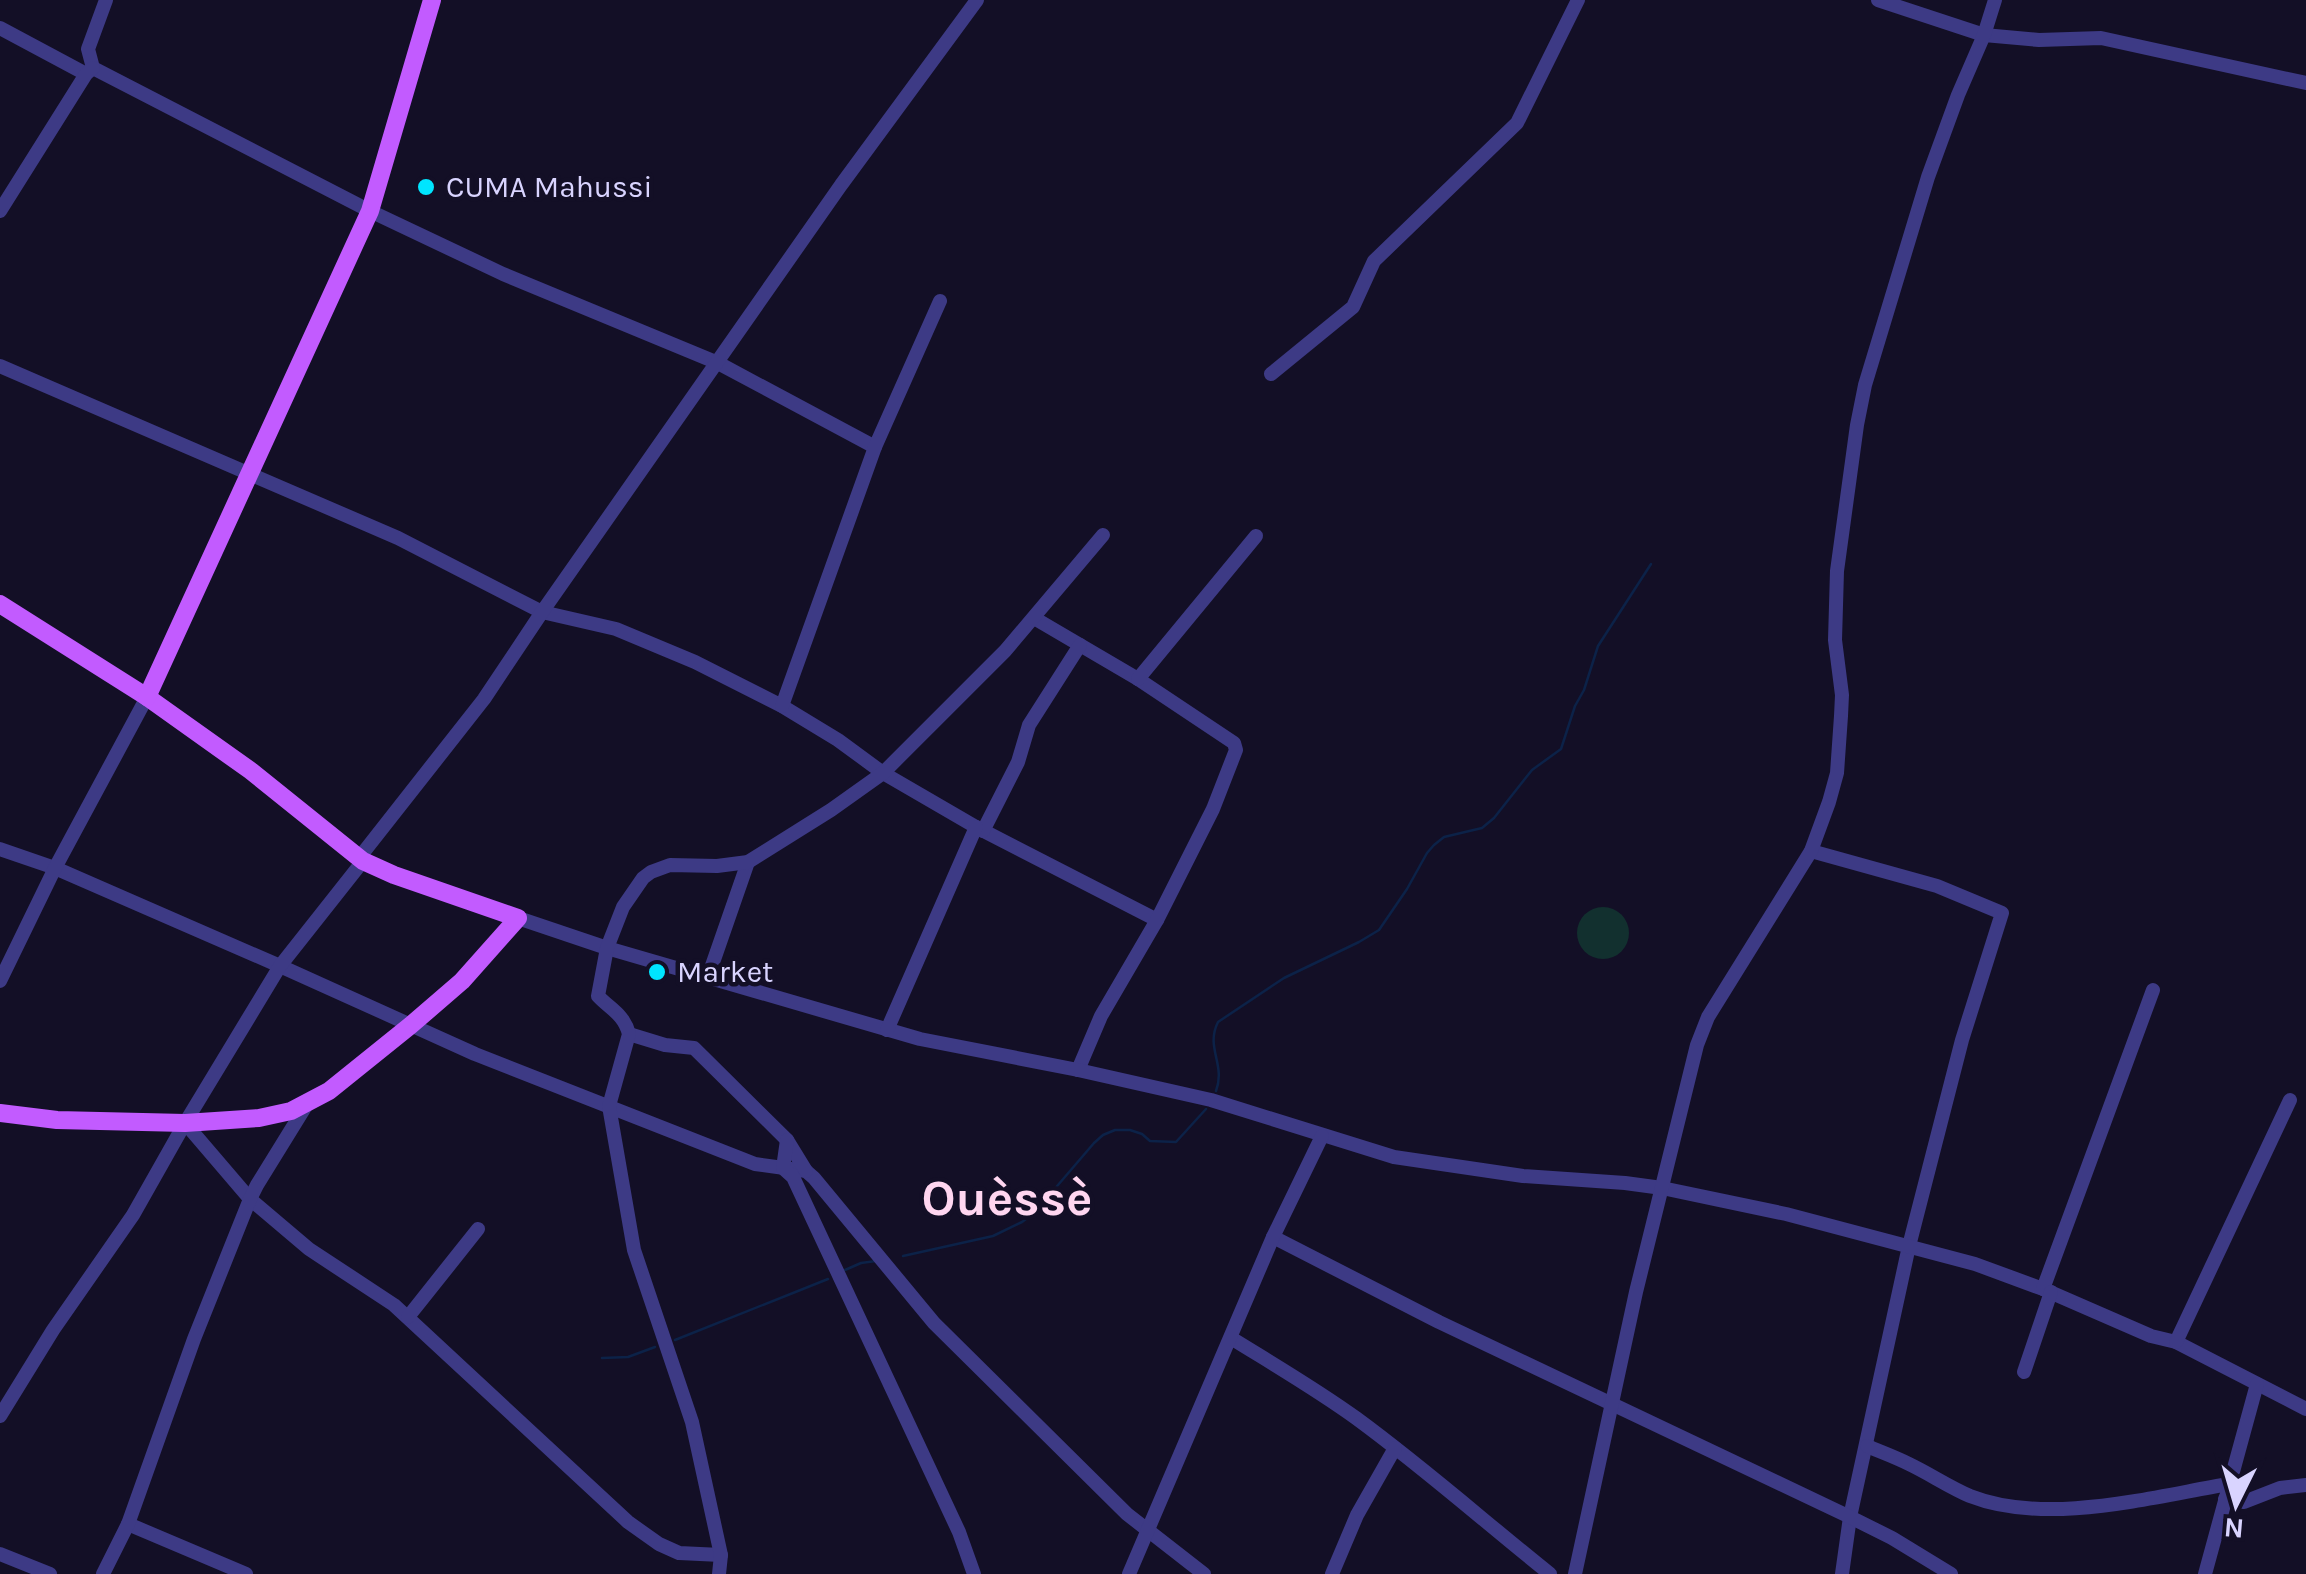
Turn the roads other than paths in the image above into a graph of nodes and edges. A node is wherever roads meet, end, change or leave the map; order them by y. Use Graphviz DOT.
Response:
graph roads {
  1 [pos="106,0"];
  2 [pos="432,0"];
  3 [pos="977,0"];
  4 [pos="1578,0"];
  5 [pos="1878,0"];
  6 [pos="1995,0"];
  7 [pos="0,28"];
  8 [pos="1984,34"];
  9 [pos="90,71"];
  10 [pos="2306,83"];
  11 [pos="0,211"];
  12 [pos="370,211"];
  13 [pos="940,302"];
  14 [pos="718,363"];
  15 [pos="0,366"];
  16 [pos="1272,374"];
  17 [pos="875,446"];
  18 [pos="250,474"];
  19 [pos="1103,535"];
  20 [pos="1256,536"];
  21 [pos="0,604"];
  22 [pos="542,612"];
  23 [pos="1034,618"];
  24 [pos="1080,645"];
  25 [pos="1138,679"];
  26 [pos="147,697"];
  27 [pos="782,706"];
  28 [pos="883,772"];
  29 [pos="979,829"];
  30 [pos="0,849"];
  31 [pos="1811,851"];
  32 [pos="361,860"];
  33 [pos="748,862"];
  34 [pos="55,868"];
  35 [pos="518,918"];
  36 [pos="1157,920"];
  37 [pos="607,948"];
  38 [pos="280,966"];
  39 [pos="708,977"];
  40 [pos="0,981"];
  41 [pos="2152,990"];
  42 [pos="410,1025"];
  43 [pos="887,1030"];
  44 [pos="630,1034"];
  45 [pos="1078,1070"];
  46 [pos="2290,1100"];
  47 [pos="307,1104"];
  48 [pos="610,1106"];
  49 [pos="0,1113"];
  50 [pos="185,1122"];
  51 [pos="1322,1136"];
  52 [pos="788,1140"];
  53 [pos="784,1168"];
  54 [pos="806,1171"];
  55 [pos="1662,1188"];
  56 [pos="250,1200"];
  57 [pos="478,1229"];
  58 [pos="1273,1237"];
  59 [pos="1910,1246"];
  60 [pos="2047,1291"];
  61 [pos="408,1317"];
  62 [pos="1232,1338"];
  63 [pos="2176,1342"];
  64 [pos="2024,1372"];
  65 [pos="2258,1384"];
  66 [pos="1613,1405"];
  67 [pos="2306,1410"];
  68 [pos="0,1416"];
  69 [pos="1866,1446"];
  70 [pos="1395,1448"];
  71 [pos="2306,1486"];
  72 [pos="2227,1492"];
  73 [pos="1850,1517"];
  74 [pos="128,1524"];
  75 [pos="1147,1531"];
  76 [pos="0,1554"];
  77 [pos="722,1567"];
  78 [pos="50,1574"];
  79 [pos="103,1574"];
  80 [pos="246,1574"];
  81 [pos="974,1574"];
  82 [pos="1129,1574"];
  83 [pos="1204,1574"];
  84 [pos="1332,1574"];
  85 [pos="1550,1574"];
  86 [pos="1574,1574"];
  87 [pos="1842,1574"];
  88 [pos="1951,1574"];
  89 [pos="2206,1574"];
  1 -- 9 [label="street"];
  2 -- 12 [label="main road"];
  3 -- 14 [label="street"];
  4 -- 16 [label="street"];
  5 -- 8 [label="street"];
  6 -- 8 [label="street"];
  7 -- 9 [label="street"];
  8 -- 10 [label="street"];
  8 -- 31 [label="street"];
  9 -- 11 [label="street"];
  9 -- 12 [label="street"];
  12 -- 14 [label="street"];
  12 -- 18 [label="main road"];
  13 -- 17 [label="street"];
  14 -- 17 [label="street"];
  14 -- 22 [label="street"];
  15 -- 18 [label="street"];
  17 -- 27 [label="street"];
  18 -- 22 [label="street"];
  18 -- 26 [label="main road"];
  19 -- 23 [label="street"];
  20 -- 25 [label="street"];
  21 -- 26 [label="main road"];
  22 -- 27 [label="street"];
  22 -- 32 [label="street"];
  23 -- 24 [label="street"];
  23 -- 28 [label="street"];
  24 -- 25 [label="street"];
  24 -- 29 [label="street"];
  25 -- 36 [label="street"];
  26 -- 32 [label="main road"];
  26 -- 34 [label="street"];
  27 -- 28 [label="street"];
  28 -- 29 [label="street"];
  28 -- 33 [label="street"];
  29 -- 36 [label="street"];
  29 -- 43 [label="street"];
  30 -- 34 [label="street"];
  31 -- 55 [label="street"];
  31 -- 59 [label="street"];
  32 -- 35 [label="main road"];
  32 -- 38 [label="street"];
  33 -- 37 [label="street"];
  33 -- 39 [label="street"];
  34 -- 38 [label="street"];
  34 -- 40 [label="street"];
  35 -- 37 [label="street"];
  35 -- 42 [label="main road"];
  36 -- 45 [label="street"];
  37 -- 39 [label="street"];
  37 -- 44 [label="street"];
  38 -- 42 [label="street"];
  38 -- 50 [label="street"];
  39 -- 43 [label="street"];
  41 -- 60 [label="street"];
  42 -- 47 [label="main road"];
  42 -- 48 [label="street"];
  43 -- 45 [label="street"];
  44 -- 48 [label="street"];
  44 -- 52 [label="street"];
  45 -- 51 [label="street"];
  46 -- 63 [label="street"];
  47 -- 50 [label="main road"];
  47 -- 56 [label="street"];
  48 -- 53 [label="street"];
  48 -- 77 [label="street"];
  49 -- 50 [label="main road"];
  50 -- 56 [label="street"];
  50 -- 68 [label="street"];
  51 -- 55 [label="street"];
  51 -- 58 [label="street"];
  52 -- 53 [label="street"];
  52 -- 54 [label="street"];
  53 -- 54 [label="street"];
  53 -- 81 [label="street"];
  54 -- 75 [label="street"];
  55 -- 59 [label="street"];
  55 -- 66 [label="street"];
  56 -- 61 [label="street"];
  56 -- 74 [label="street"];
  57 -- 61 [label="street"];
  58 -- 62 [label="street"];
  58 -- 66 [label="street"];
  59 -- 60 [label="street"];
  59 -- 69 [label="street"];
  60 -- 63 [label="street"];
  60 -- 64 [label="street"];
  61 -- 77 [label="street"];
  62 -- 70 [label="street"];
  62 -- 75 [label="street"];
  63 -- 65 [label="street"];
  65 -- 67 [label="street"];
  65 -- 72 [label="street"];
  66 -- 73 [label="street"];
  66 -- 86 [label="street"];
  69 -- 72 [label="street"];
  69 -- 73 [label="street"];
  70 -- 84 [label="street"];
  70 -- 85 [label="street"];
  71 -- 72 [label="street"];
  72 -- 89 [label="street"];
  73 -- 87 [label="street"];
  73 -- 88 [label="street"];
  74 -- 79 [label="street"];
  74 -- 80 [label="street"];
  75 -- 82 [label="street"];
  75 -- 83 [label="street"];
  76 -- 78 [label="street"];
}
